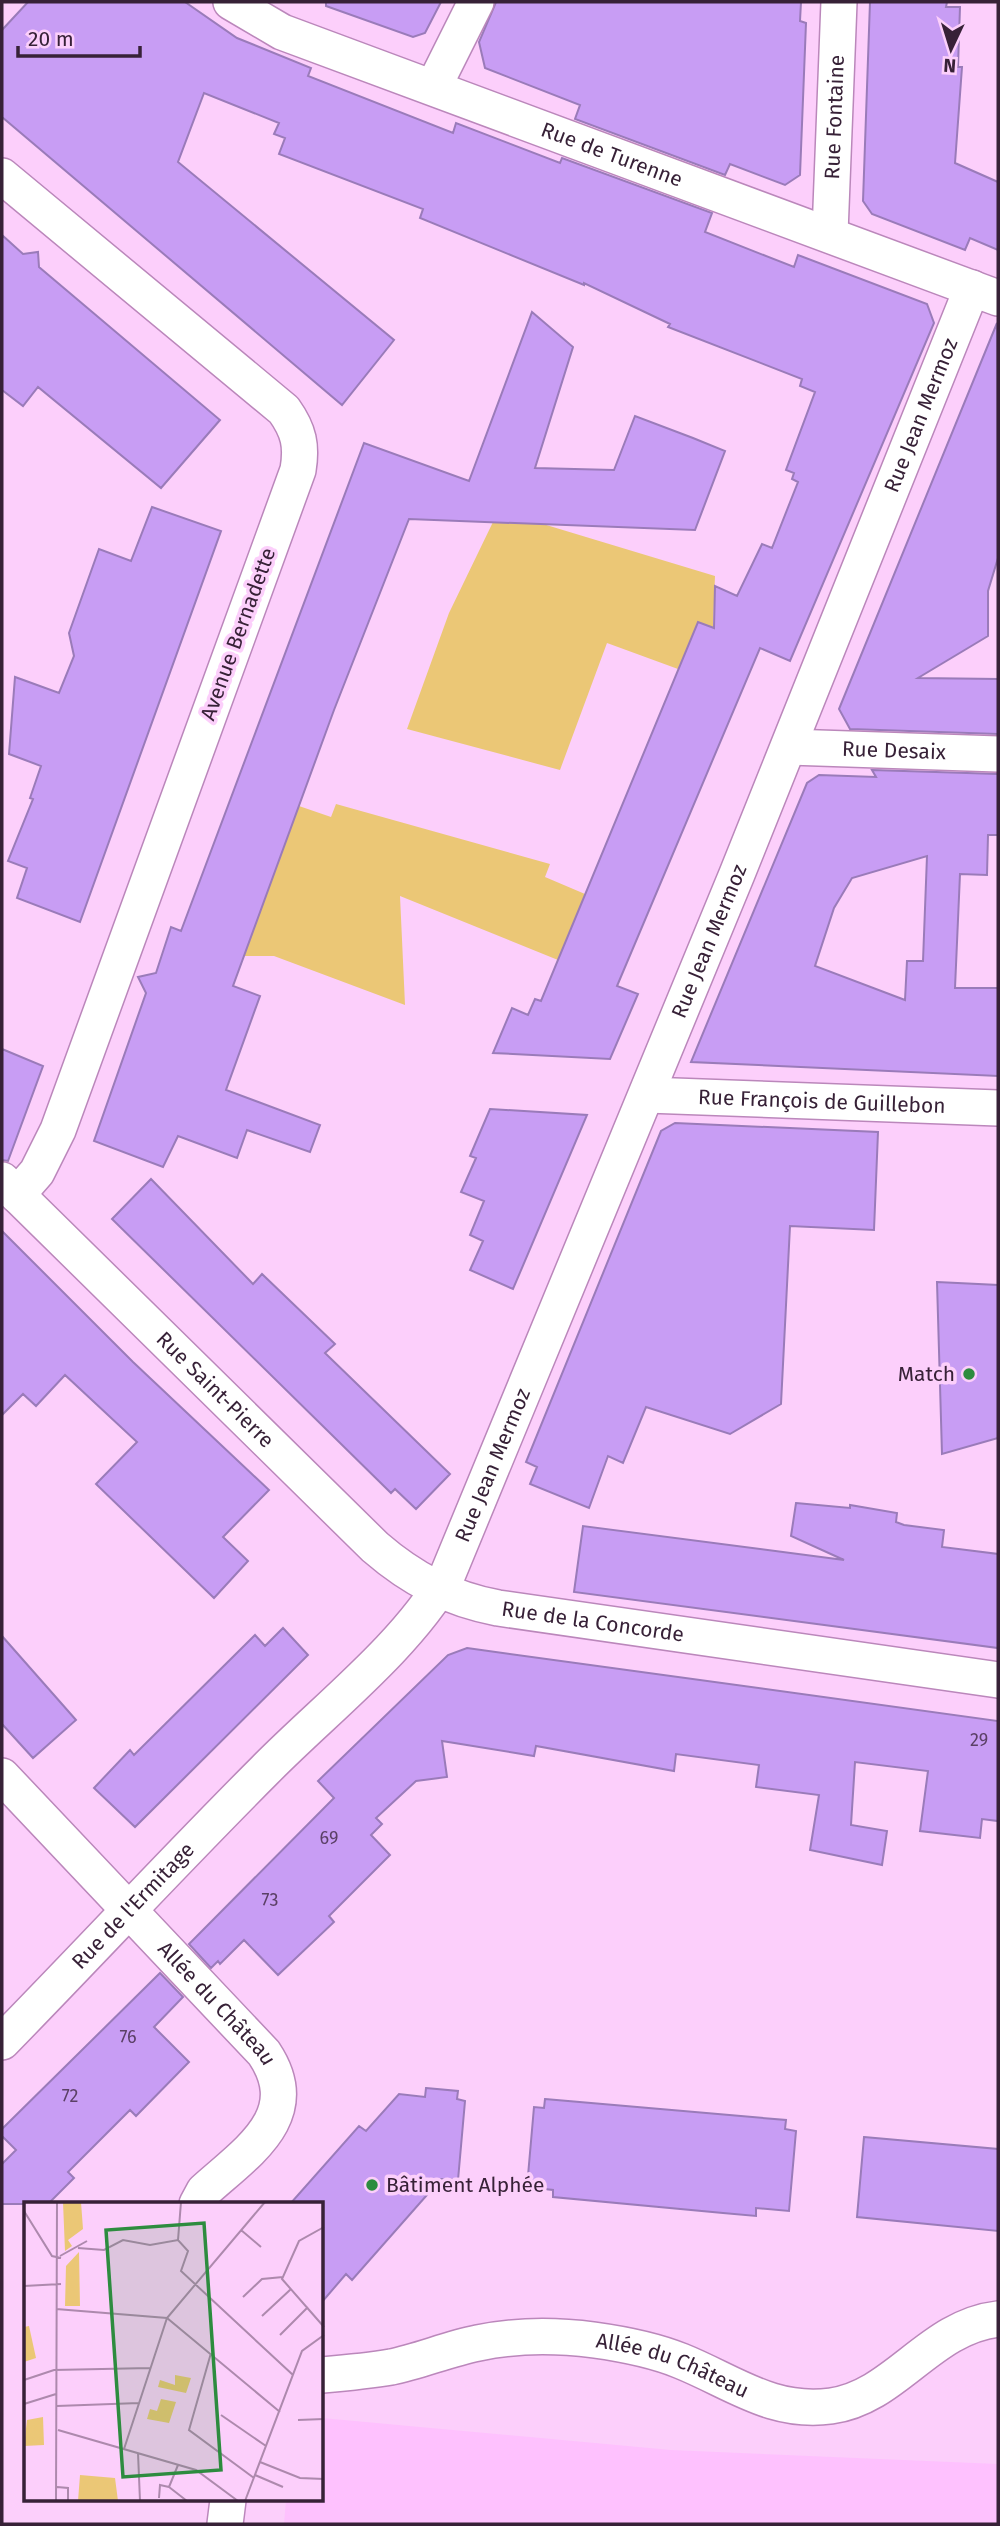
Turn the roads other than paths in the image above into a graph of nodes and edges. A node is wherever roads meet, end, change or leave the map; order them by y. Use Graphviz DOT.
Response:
graph roads {
  1 [pos="231,2"];
  2 [pos="477,2"];
  3 [pos="839,2"];
  4 [pos="434,86"];
  5 [pos="2,176"];
  6 [pos="830,233"];
  7 [pos="985,293"];
  8 [pos="789,747"];
  9 [pos="998,754"];
  10 [pos="647,1095"];
  11 [pos="998,1108"];
  12 [pos="9,1188"];
  13 [pos="438,1591"];
  14 [pos="998,1680"];
  15 [pos="2,1776"];
  16 [pos="128,1912"];
  17 [pos="2,2042"];
  18 [pos="198,2202"];
  19 [pos="998,2319"];
  20 [pos="324,2375"];
  21 [pos="228,2502"];
  22 [pos="225,2524"];
  1 -- 4 [label="street, Rue de Turenne"];
  2 -- 4 [label="street"];
  3 -- 6 [label="street, Rue Fontaine"];
  4 -- 6 [label="street, Rue de Turenne"];
  5 -- 12 [label="street, Avenue Bernadette"];
  6 -- 7 [label="street, Rue de Turenne"];
  7 -- 8 [label="street, Rue Jean Mermoz"];
  8 -- 9 [label="street, Rue Desaix"];
  8 -- 10 [label="street, Rue Jean Mermoz"];
  10 -- 11 [label="street, Rue François de Guillebon"];
  10 -- 13 [label="street, Rue Jean Mermoz"];
  12 -- 13 [label="street, Rue Saint-Pierre"];
  13 -- 14 [label="street, Rue de la Concorde"];
  13 -- 16 [label="street, Rue de l'Ermitage"];
  15 -- 16 [label="street, Allée du Château"];
  16 -- 17 [label="street, Rue de l'Ermitage"];
  16 -- 18 [label="street, Allée du Château"];
  19 -- 20 [label="street, Allée du Château"];
  21 -- 22 [label="street"];
}
